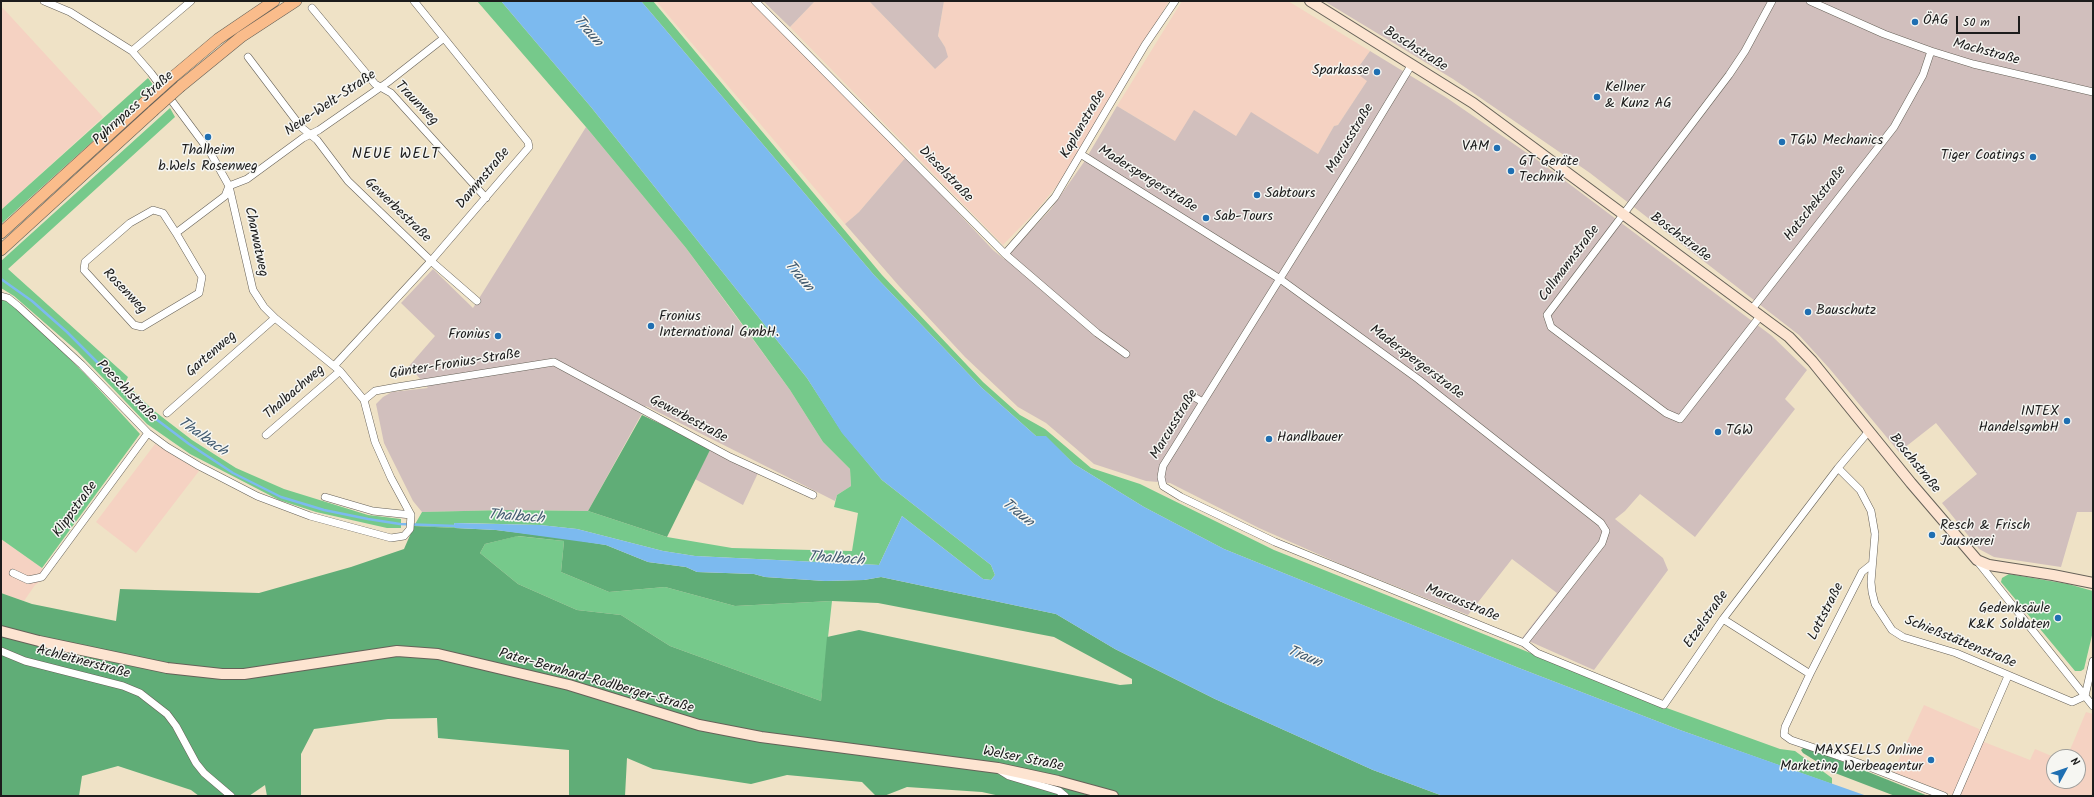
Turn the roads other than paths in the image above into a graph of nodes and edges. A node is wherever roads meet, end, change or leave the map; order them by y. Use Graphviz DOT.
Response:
graph roads {
  1 [pos="44,1"];
  2 [pos="191,1"];
  3 [pos="274,1"];
  4 [pos="296,1"];
  5 [pos="414,1"];
  6 [pos="755,1"];
  7 [pos="1175,1"];
  8 [pos="1310,1"];
  9 [pos="1772,1"];
  10 [pos="1810,1"];
  11 [pos="182,4"];
  12 [pos="312,8"];
  13 [pos="444,38"];
  14 [pos="132,51"];
  15 [pos="1931,51"];
  16 [pos="248,57"];
  17 [pos="1412,64"];
  18 [pos="381,87"];
  19 [pos="2093,92"];
  20 [pos="310,135"];
  21 [pos="1082,155"];
  22 [pos="229,186"];
  23 [pos="486,198"];
  24 [pos="1624,214"];
  25 [pos="176,233"];
  26 [pos="1,234"];
  27 [pos="1,250"];
  28 [pos="1004,254"];
  29 [pos="431,261"];
  30 [pos="1280,279"];
  31 [pos="1,296"];
  32 [pos="477,301"];
  33 [pos="1752,309"];
  34 [pos="1761,315"];
  35 [pos="275,318"];
  36 [pos="1126,354"];
  37 [pos="554,362"];
  38 [pos="334,366"];
  39 [pos="340,372"];
  40 [pos="1194,397"];
  41 [pos="364,400"];
  42 [pos="1203,402"];
  43 [pos="166,413"];
  44 [pos="1869,431"];
  45 [pos="148,433"];
  46 [pos="266,435"];
  47 [pos="1838,468"];
  48 [pos="813,495"];
  49 [pos="325,497"];
  50 [pos="411,517"];
  51 [pos="1977,560"];
  52 [pos="1872,564"];
  53 [pos="14,573"];
  54 [pos="2093,583"];
  55 [pos="1723,619"];
  56 [pos="1,631"];
  57 [pos="1524,643"];
  58 [pos="1,650"];
  59 [pos="2093,661"];
  60 [pos="1810,674"];
  61 [pos="2008,676"];
  62 [pos="2084,696"];
  63 [pos="2093,706"];
  64 [pos="925,760"];
  65 [pos="998,768"];
  66 [pos="231,796"];
  67 [pos="1065,796"];
  68 [pos="1113,796"];
  69 [pos="1944,796"];
  70 [pos="1956,796"];
  1 -- 14 [label="street, Charwatweg"];
  2 -- 11 [label="street"];
  3 -- 26 [label="main road, Pyhrnpass Straße, bridge"];
  4 -- 27 [label="main road, Pyhrnpass Straße, bridge"];
  5 -- 13 [label="street, Dammstraße"];
  6 -- 28 [label="street, Dieselstraße"];
  7 -- 21 [label="street, Kaplanstraße"];
  8 -- 17 [label="main road, Boschstraße"];
  9 -- 24 [label="street, Collmannstraße"];
  10 -- 15 [label="street, Machstraße"];
  11 -- 14 [label="street"];
  12 -- 18 [label="street, Traunweg"];
  13 -- 18 [label="street, Neue-Welt-Straße"];
  13 -- 23 [label="street, Dammstraße"];
  14 -- 22 [label="street, Charwatweg"];
  15 -- 19 [label="street, Machstraße"];
  15 -- 33 [label="street, Hatschekstraße"];
  16 -- 20 [label="street, Gewerbestraße"];
  17 -- 24 [label="main road, Boschstraße"];
  17 -- 30 [label="street, Marcusstraße"];
  18 -- 20 [label="street, Neue-Welt-Straße"];
  18 -- 23 [label="street, Traunweg"];
  20 -- 22 [label="street, Neue-Welt-Straße"];
  20 -- 29 [label="street, Gewerbestraße"];
  21 -- 28 [label="street, Kaplanstraße"];
  21 -- 30 [label="street, Maderspergerstraße"];
  22 -- 25 [label="street"];
  22 -- 35 [label="street, Charwatweg"];
  23 -- 29 [label="street, Dammstraße"];
  24 -- 33 [label="main road, Boschstraße"];
  24 -- 34 [label="street, Collmannstraße"];
  25 -- 25 [label="street, Rosenweg"];
  28 -- 36 [label="street, Dieselstraße"];
  29 -- 32 [label="street, Gewerbestraße"];
  29 -- 38 [label="street, Dammstraße"];
  30 -- 42 [label="street, Marcusstraße"];
  30 -- 57 [label="street, Maderspergerstraße"];
  31 -- 45 [label="street, Poeschlstraße"];
  33 -- 34 [label="main road, Boschstraße"];
  34 -- 44 [label="main road, Boschstraße"];
  35 -- 38 [label="street, Charwatweg"];
  35 -- 43 [label="street, Gartenweg"];
  37 -- 41 [label="street, Günter-Fronius-Straße"];
  37 -- 48 [label="street, Gewerbestraße"];
  38 -- 39 [label="street, Charwatweg"];
  39 -- 41 [label="street, Charwatweg"];
  39 -- 46 [label="street, Thalbachweg"];
  40 -- 42 [label="street"];
  41 -- 50 [label="street, Charwatweg"];
  42 -- 57 [label="street, Marcusstraße"];
  44 -- 47 [label="street, Etzelstraße"];
  44 -- 51 [label="main road, Boschstraße"];
  45 -- 50 [label="street, Poeschlstraße"];
  45 -- 53 [label="street, Klippstraße"];
  47 -- 52 [label="street, Schießstättenstraße"];
  47 -- 55 [label="street, Etzelstraße"];
  49 -- 50 [label="street"];
  51 -- 54 [label="main road, Boschstraße"];
  51 -- 62 [label="street, Boschstraße"];
  52 -- 60 [label="street, Lottstraße"];
  52 -- 61 [label="street, Schießstättenstraße"];
  55 -- 57 [label="street, Etzelstraße"];
  55 -- 60 [label="street"];
  56 -- 64 [label="main road, Pater-Bernhard-Rodlberger-Straße"];
  58 -- 66 [label="street, Achleitnerstraße"];
  59 -- 62 [label="street"];
  60 -- 69 [label="street, Lottstraße"];
  61 -- 62 [label="street, Schießstättenstraße"];
  61 -- 70 [label="street"];
  62 -- 63 [label="street"];
  64 -- 65 [label="main road, Welser Straße"];
  65 -- 67 [label="street"];
  65 -- 68 [label="main road, Welser Straße"];
}
